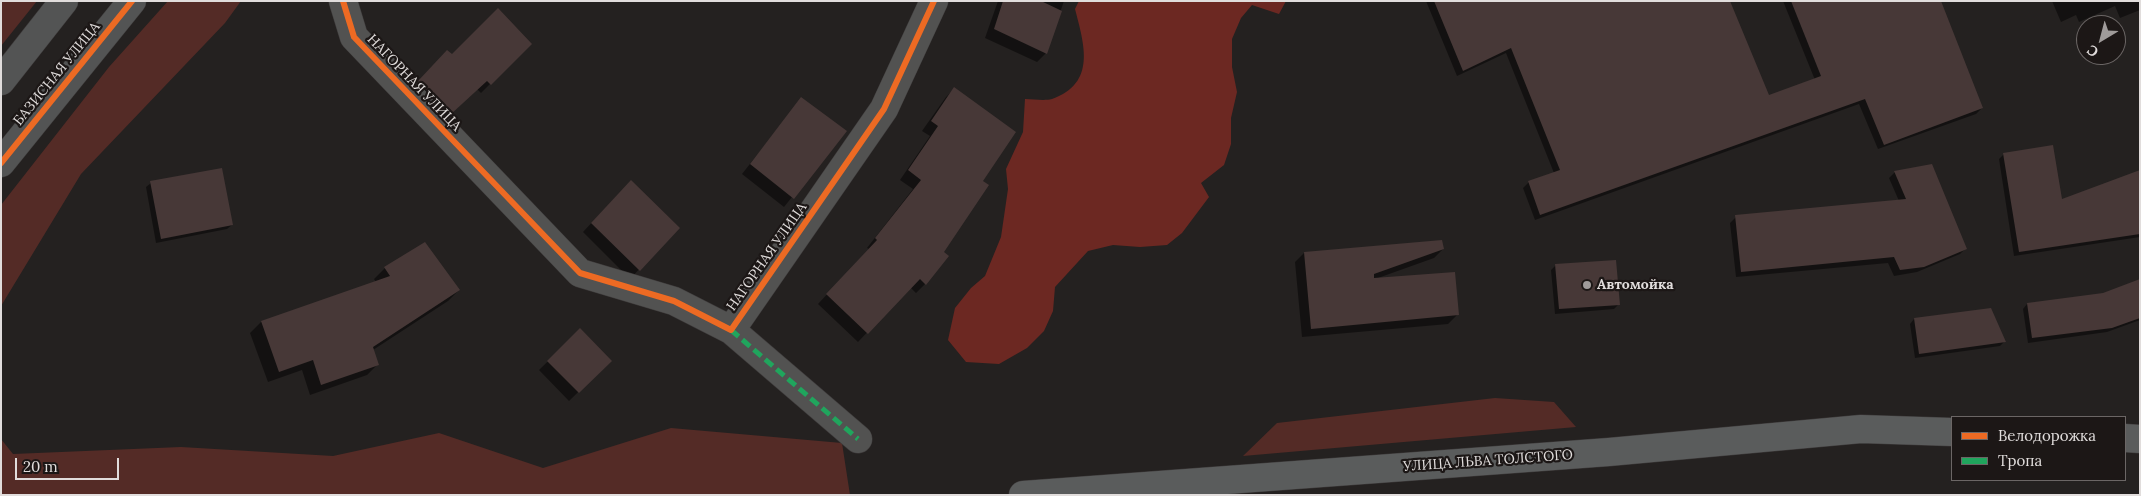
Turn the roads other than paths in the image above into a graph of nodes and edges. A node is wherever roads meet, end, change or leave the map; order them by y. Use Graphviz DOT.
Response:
graph roads {
  1 [pos="64,1"];
  2 [pos="132,1"];
  3 [pos="344,1"];
  4 [pos="934,1"];
  5 [pos="1,81"];
  6 [pos="1,163"];
  7 [pos="731,330"];
  8 [pos="1951,432"];
  9 [pos="2126,438"];
  10 [pos="858,439"];
  11 [pos="2140,439"];
  12 [pos="1023,495"];
  1 -- 5 [label="street"];
  2 -- 6 [label="street, БАЗИСНАЯ УЛИЦА"];
  3 -- 7 [label="street, НАГОРНАЯ УЛИЦА"];
  4 -- 7 [label="street, НАГОРНАЯ УЛИЦА"];
  7 -- 10 [label="street"];
  8 -- 12 [label="main road, УЛИЦА ЛЬВА ТОЛСТОГО"];
  9 -- 11 [label="main road"];
}
